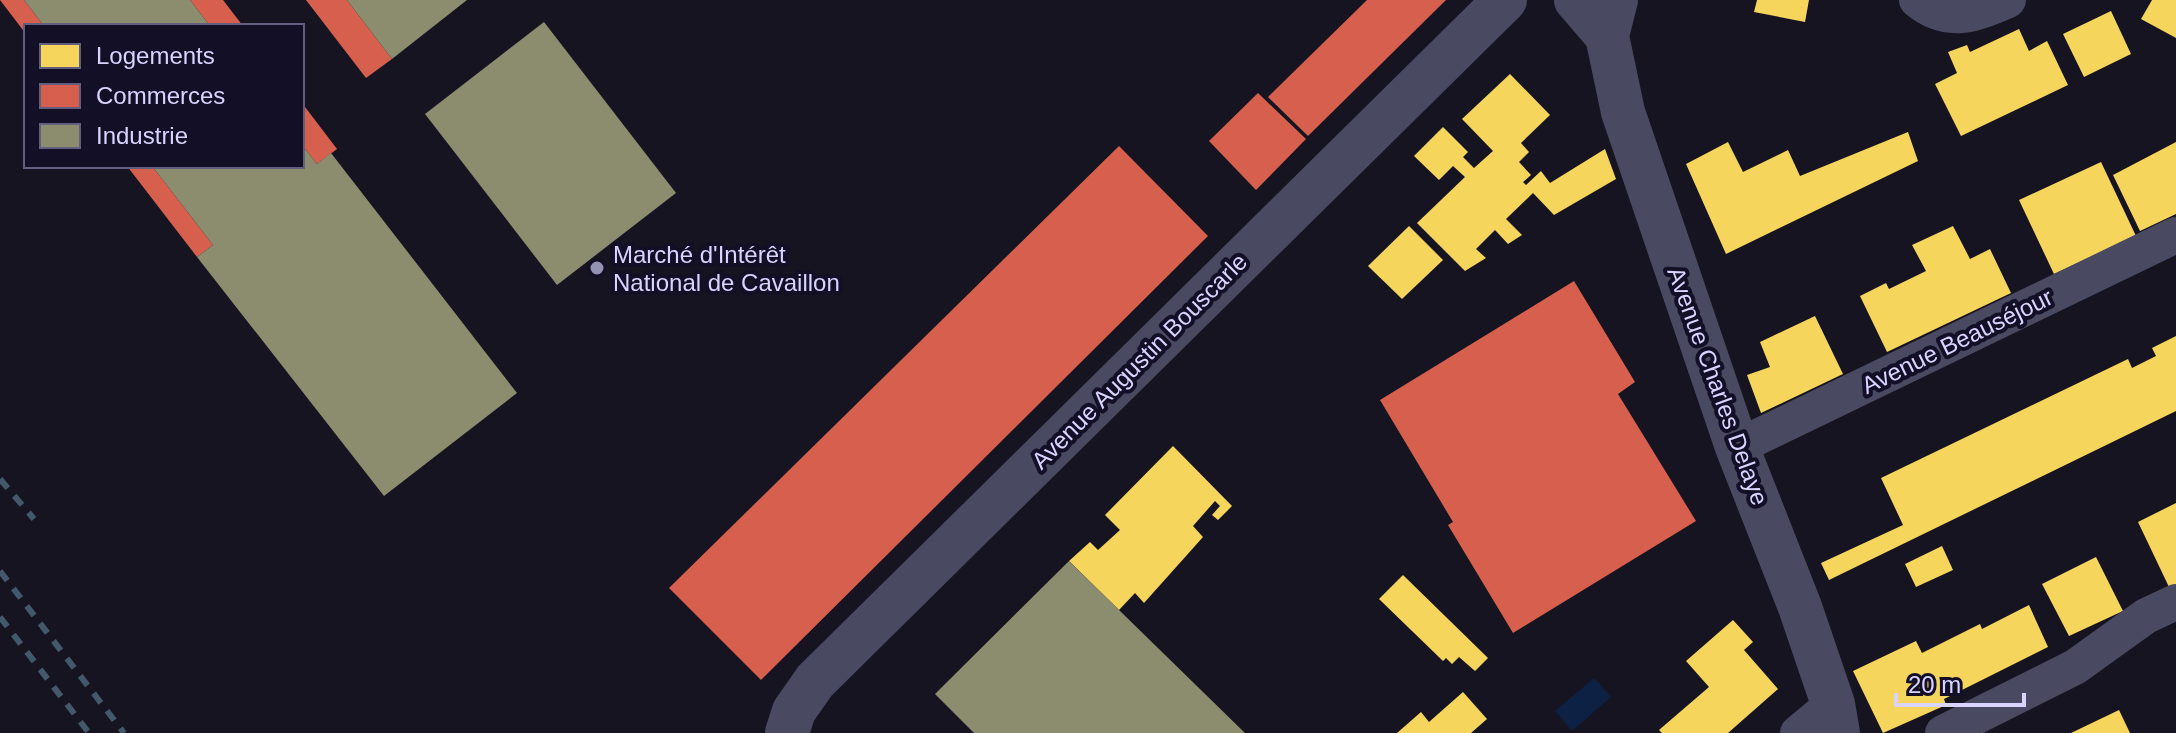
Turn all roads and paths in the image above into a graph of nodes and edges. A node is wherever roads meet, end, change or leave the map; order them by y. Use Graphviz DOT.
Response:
graph roads {
  1 [pos="1505,0"];
  2 [pos="1576,0"];
  3 [pos="1917,0"];
  4 [pos="2008,0"];
  5 [pos="1611,18"];
  6 [pos="2176,235"];
  7 [pos="1737,447"];
  8 [pos="2176,602"];
  9 [pos="1835,718"];
  10 [pos="787,733"];
  11 [pos="1798,733"];
  12 [pos="1943,733"];
  1 -- 10 [label="street, Avenue Augustin Bouscarle"];
  2 -- 5 [label="street, Avenue Charles Delaye"];
  3 -- 4 [label="street"];
  5 -- 7 [label="street, Avenue Charles Delaye"];
  6 -- 7 [label="street, Avenue Beauséjour"];
  7 -- 9 [label="street, Avenue Charles Delaye"];
  8 -- 12 [label="street"];
  9 -- 11 [label="street"];
}
